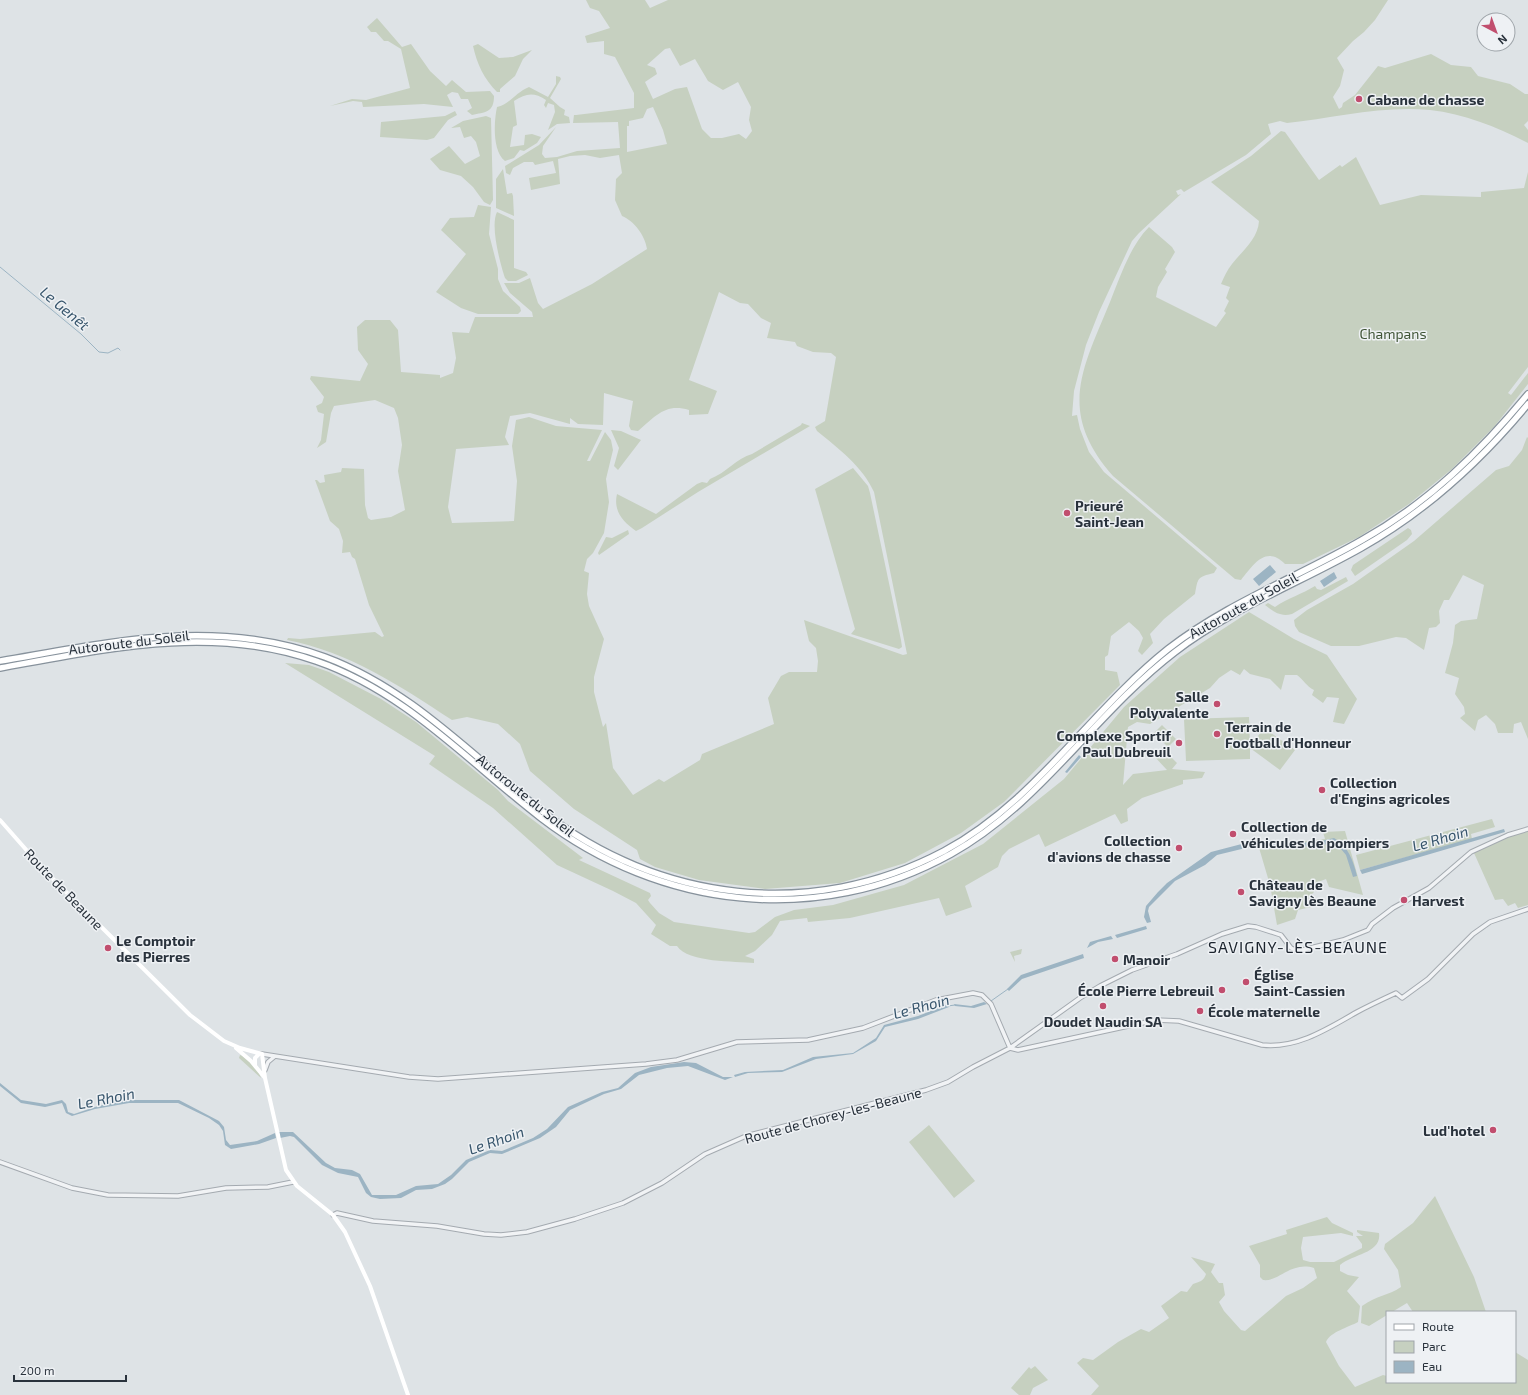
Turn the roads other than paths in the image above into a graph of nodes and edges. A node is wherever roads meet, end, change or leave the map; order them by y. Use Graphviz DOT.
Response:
graph roads {
  1 [pos="1528,394"];
  2 [pos="1528,404"];
  3 [pos="0,661"];
  4 [pos="0,668"];
  5 [pos="0,820"];
  6 [pos="1528,829"];
  7 [pos="1528,909"];
  8 [pos="234,1047"];
  9 [pos="1010,1048"];
  10 [pos="260,1054"];
  11 [pos="274,1057"];
  12 [pos="255,1065"];
  13 [pos="265,1071"];
  14 [pos="265,1078"];
  15 [pos="0,1162"];
  16 [pos="293,1182"];
  17 [pos="332,1215"];
  18 [pos="408,1395"];
  1 -- 3 [label="highway, Autoroute du Soleil"];
  2 -- 4 [label="highway, Autoroute du Soleil"];
  5 -- 8 [label="main road, Route de Beaune"];
  6 -- 9 [label="street"];
  7 -- 9 [label="street"];
  8 -- 10 [label="main road, Route de Beaune"];
  8 -- 12 [label="main road"];
  9 -- 11 [label="street"];
  9 -- 17 [label="street, Route de Chorey-les-Beaune"];
  10 -- 11 [label="street"];
  10 -- 12 [label="main road"];
  10 -- 13 [label="main road"];
  11 -- 13 [label="street"];
  12 -- 14 [label="main road"];
  13 -- 14 [label="main road"];
  14 -- 16 [label="main road"];
  15 -- 16 [label="street"];
  16 -- 17 [label="main road"];
  17 -- 18 [label="main road"];
}
